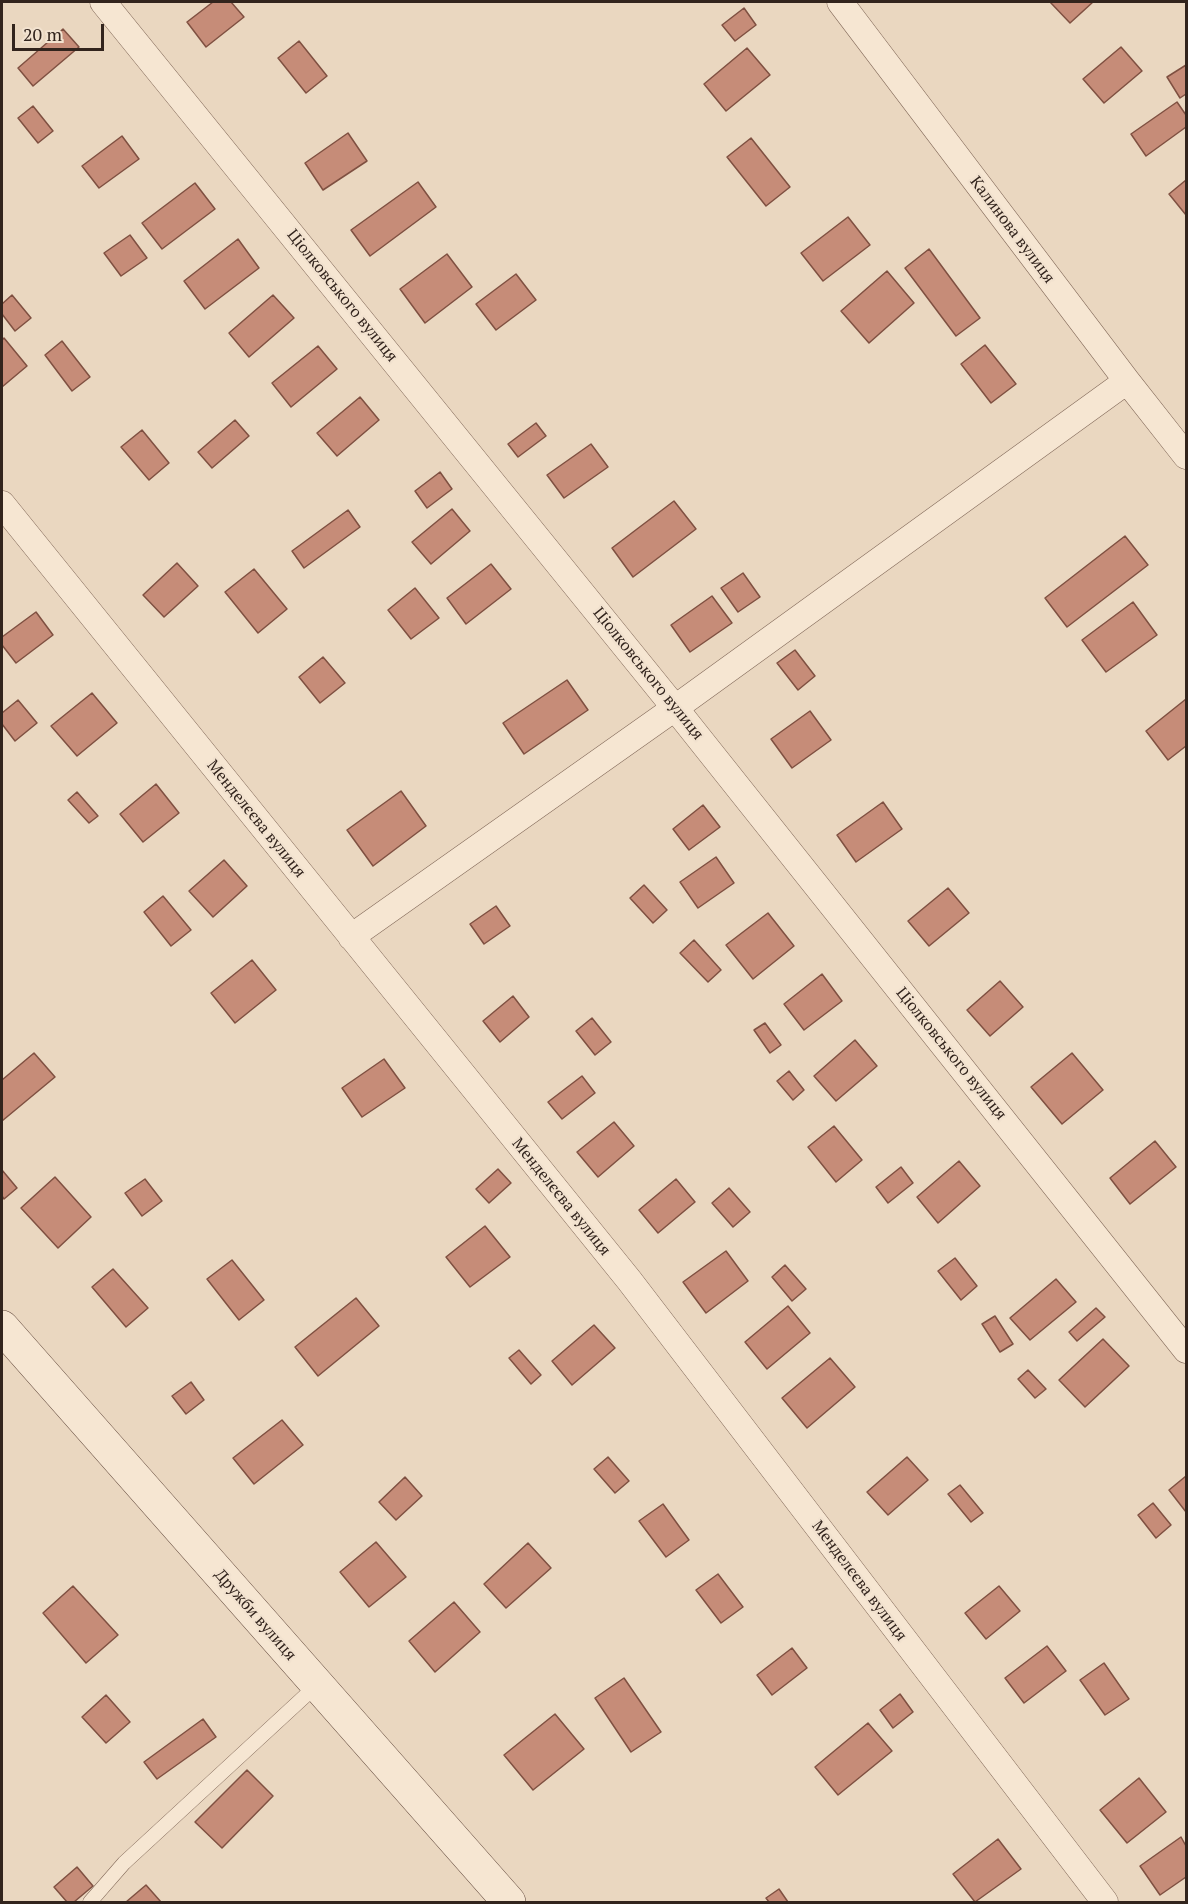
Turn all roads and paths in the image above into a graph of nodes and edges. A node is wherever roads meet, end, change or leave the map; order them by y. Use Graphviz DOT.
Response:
graph roads {
  1 [pos="103,2"];
  2 [pos="840,2"];
  3 [pos="1127,381"];
  4 [pos="1186,456"];
  5 [pos="2,504"];
  6 [pos="675,708"];
  7 [pos="351,937"];
  8 [pos="2,1327"];
  9 [pos="1186,1350"];
  10 [pos="317,1685"];
  11 [pos="90,1902"];
  12 [pos="509,1902"];
  13 [pos="1105,1902"];
  1 -- 6 [label="street, Ціолковського вулиця"];
  2 -- 3 [label="street, Калинова вулиця"];
  3 -- 4 [label="street, Калинова вулиця"];
  3 -- 6 [label="street"];
  5 -- 7 [label="street, Менделєєва вулиця"];
  6 -- 7 [label="street"];
  6 -- 9 [label="street, Ціолковського вулиця"];
  7 -- 13 [label="street, Менделєєва вулиця"];
  8 -- 10 [label="street, Дружби вулиця"];
  10 -- 11 [label="lane"];
  10 -- 12 [label="street, Дружби вулиця"];
}
